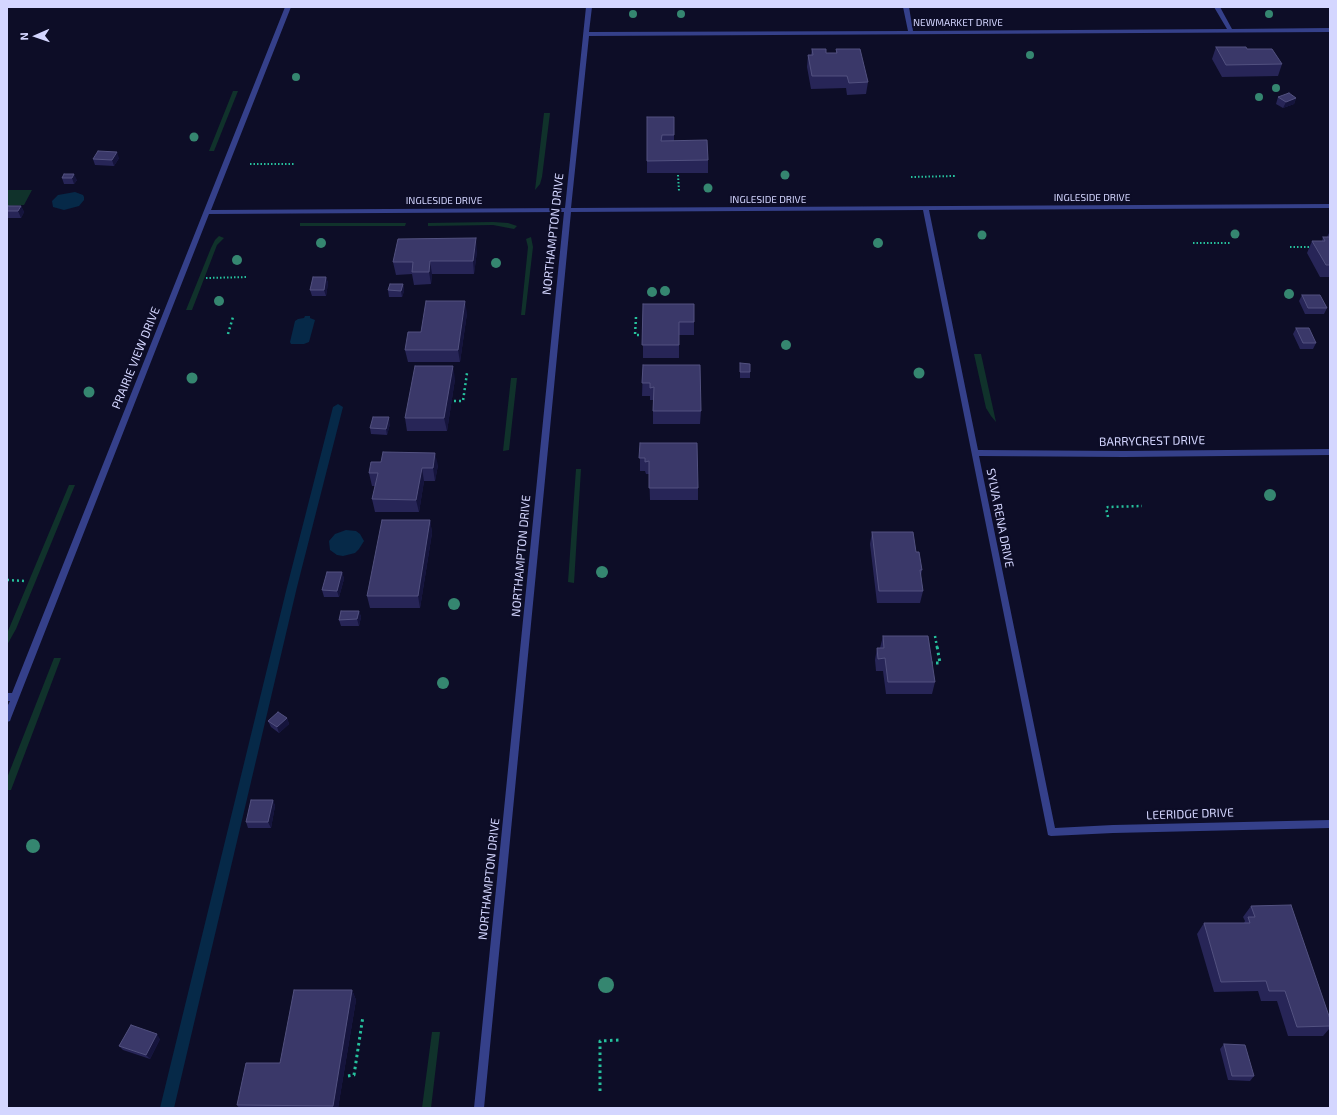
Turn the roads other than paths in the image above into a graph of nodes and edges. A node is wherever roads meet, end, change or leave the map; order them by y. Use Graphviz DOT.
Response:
graph roads {
  1 [pos="288,7"];
  2 [pos="589,7"];
  3 [pos="906,7"];
  4 [pos="1217,7"];
  5 [pos="1230,30"];
  6 [pos="1330,30"];
  7 [pos="912,32"];
  8 [pos="586,34"];
  9 [pos="1330,206"];
  10 [pos="926,209"];
  11 [pos="567,211"];
  12 [pos="207,212"];
  13 [pos="1330,452"];
  14 [pos="975,453"];
  15 [pos="11,697"];
  16 [pos="7,718"];
  17 [pos="1330,824"];
  18 [pos="1051,832"];
  19 [pos="479,1108"];
  1 -- 12 [label="street, PRAIRIE VIEW DRIVE"];
  2 -- 8 [label="street, NORTHAMPTON DRIVE"];
  3 -- 7 [label="street"];
  4 -- 5 [label="street"];
  5 -- 6 [label="street, NEWMARKET DRIVE"];
  5 -- 7 [label="street, NEWMARKET DRIVE"];
  7 -- 8 [label="street, NEWMARKET DRIVE"];
  8 -- 11 [label="street, NORTHAMPTON DRIVE"];
  9 -- 10 [label="street, INGLESIDE DRIVE"];
  10 -- 11 [label="street, INGLESIDE DRIVE"];
  10 -- 14 [label="street, SYLVA RENA DRIVE"];
  11 -- 12 [label="street, INGLESIDE DRIVE"];
  11 -- 19 [label="street, NORTHAMPTON DRIVE"];
  12 -- 15 [label="street, PRAIRIE VIEW DRIVE"];
  13 -- 14 [label="street, BARRYCREST DRIVE"];
  14 -- 18 [label="street, SYLVA RENA DRIVE"];
  15 -- 16 [label="street, PRAIRIE VIEW DRIVE"];
  17 -- 18 [label="street, LEERIDGE DRIVE"];
}
